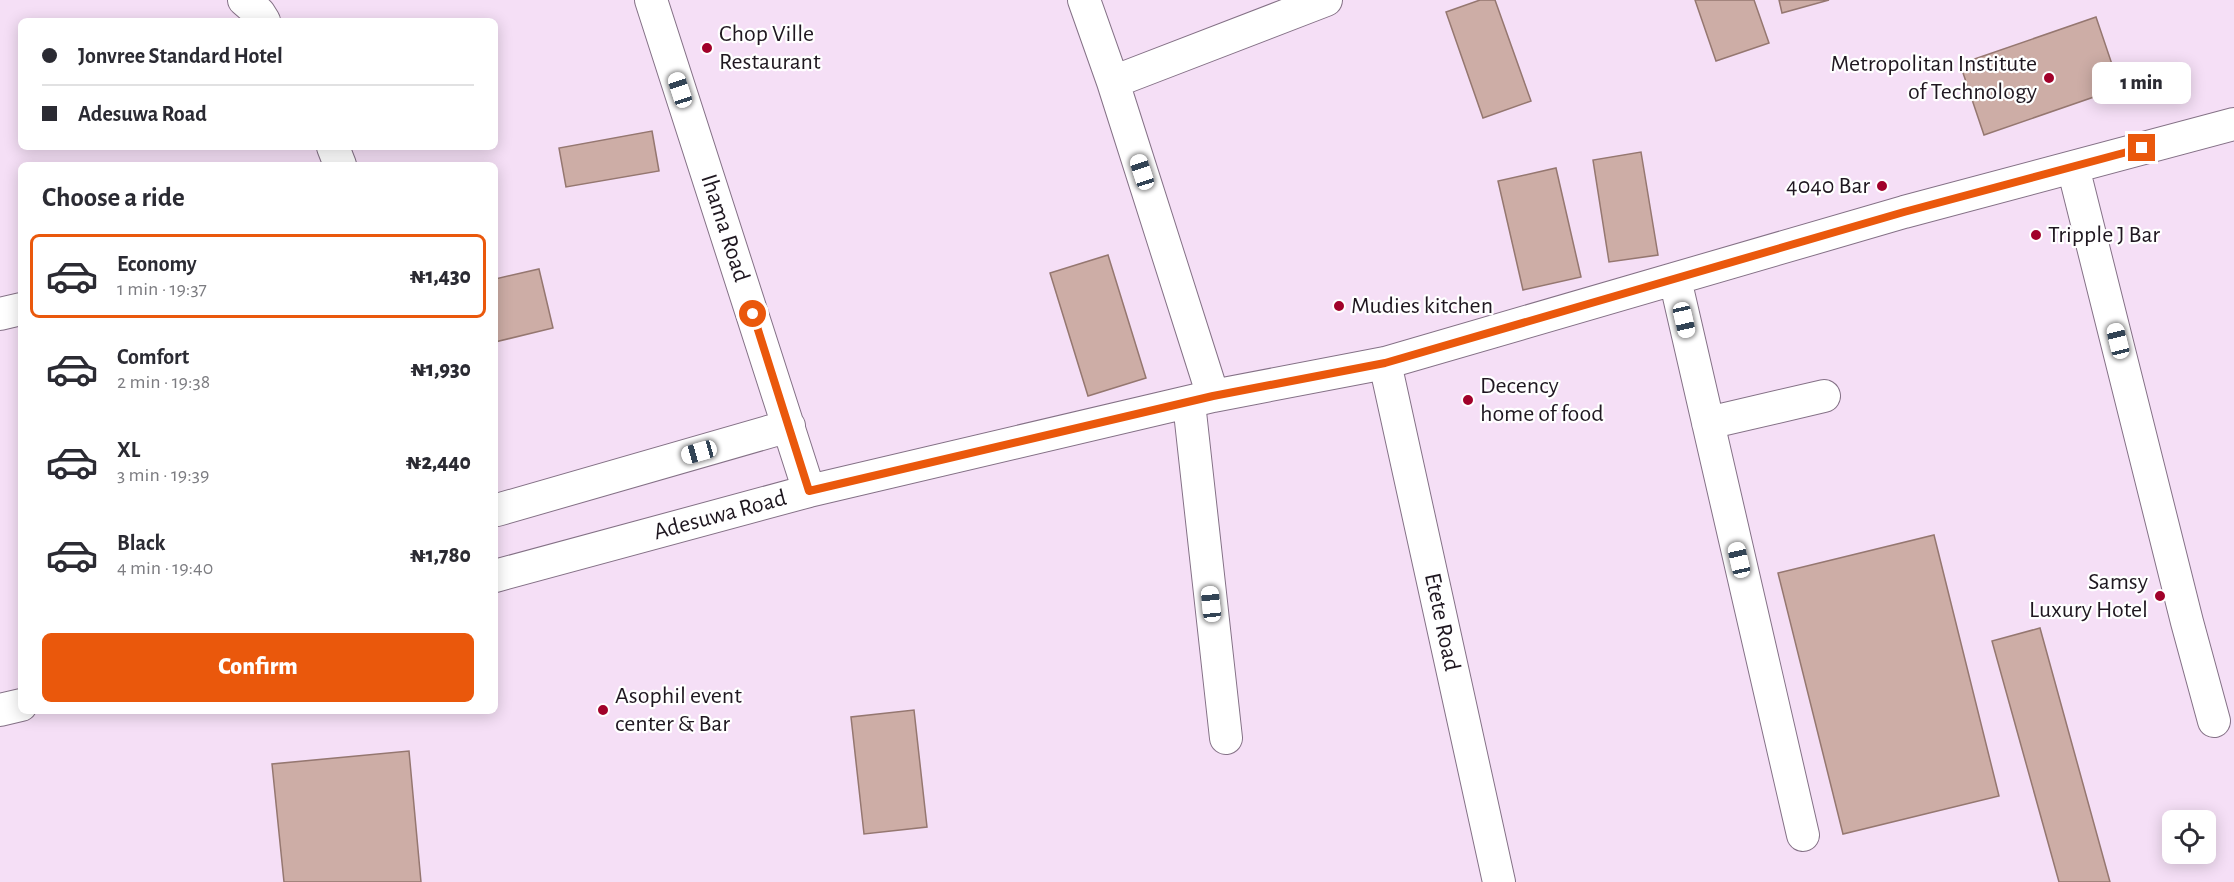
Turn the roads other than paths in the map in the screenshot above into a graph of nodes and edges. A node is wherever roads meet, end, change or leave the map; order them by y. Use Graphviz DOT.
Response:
graph roads {
  1 [pos="244,0"];
  2 [pos="651,0"];
  3 [pos="1084,0"];
  4 [pos="1326,0"];
  5 [pos="262,18"];
  6 [pos="1113,82"];
  7 [pos="2234,124"];
  8 [pos="2073,166"];
  9 [pos="1674,279"];
  10 [pos="18,310"];
  11 [pos="0,314"];
  12 [pos="1385,363"];
  13 [pos="1824,396"];
  14 [pos="1201,400"];
  15 [pos="1708,423"];
  16 [pos="789,426"];
  17 [pos="809,491"];
  18 [pos="498,510"];
  19 [pos="498,575"];
  20 [pos="18,706"];
  21 [pos="0,710"];
  22 [pos="2214,721"];
  23 [pos="1226,738"];
  24 [pos="1803,836"];
  25 [pos="1497,882"];
  1 -- 5 [label="street"];
  2 -- 16 [label="street, Ihama Road"];
  3 -- 6 [label="street"];
  4 -- 6 [label="street"];
  6 -- 14 [label="street"];
  7 -- 8 [label="street, Adesuwa Road"];
  8 -- 9 [label="street, Adesuwa Road"];
  8 -- 22 [label="street"];
  9 -- 12 [label="street, Adesuwa Road"];
  9 -- 15 [label="street"];
  10 -- 11 [label="street"];
  12 -- 14 [label="street, Adesuwa Road"];
  12 -- 25 [label="street, Etete Road"];
  13 -- 15 [label="street"];
  14 -- 17 [label="street, Adesuwa Road"];
  14 -- 23 [label="street"];
  15 -- 24 [label="street"];
  16 -- 17 [label="street, Ihama Road"];
  16 -- 18 [label="street"];
  17 -- 19 [label="street, Adesuwa Road"];
  20 -- 21 [label="street"];
}
